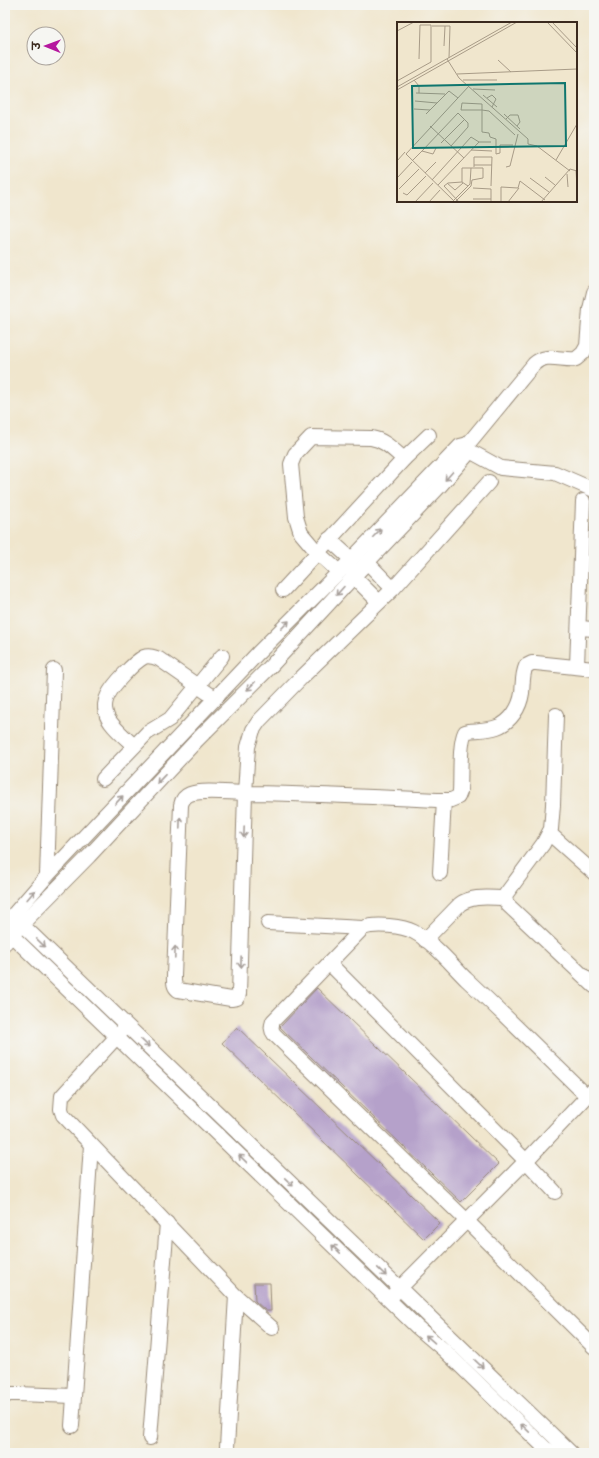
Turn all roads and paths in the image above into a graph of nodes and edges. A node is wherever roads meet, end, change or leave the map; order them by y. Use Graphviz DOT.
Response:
graph roads {
  1 [pos="594,292"];
  2 [pos="429,435"];
  3 [pos="468,447"];
  4 [pos="404,459"];
  5 [pos="489,482"];
  6 [pos="594,490"];
  7 [pos="583,501"];
  8 [pos="329,539"];
  9 [pos="317,552"];
  10 [pos="351,559"];
  11 [pos="367,562"];
  12 [pos="339,572"];
  13 [pos="353,576"];
  14 [pos="393,589"];
  15 [pos="283,590"];
  16 [pos="379,602"];
  17 [pos="579,628"];
  18 [pos="594,629"];
  19 [pos="258,653"];
  20 [pos="222,656"];
  21 [pos="577,666"];
  22 [pos="270,667"];
  23 [pos="594,668"];
  24 [pos="54,670"];
  25 [pos="197,685"];
  26 [pos="215,698"];
  27 [pos="556,715"];
  28 [pos="134,746"];
  29 [pos="103,779"];
  30 [pos="245,793"];
  31 [pos="444,800"];
  32 [pos="549,834"];
  33 [pos="440,873"];
  34 [pos="594,873"];
  35 [pos="47,876"];
  36 [pos="505,898"];
  37 [pos="268,922"];
  38 [pos="10,928"];
  39 [pos="363,928"];
  40 [pos="425,940"];
  41 [pos="329,963"];
  42 [pos="594,986"];
  43 [pos="127,1026"];
  44 [pos="117,1037"];
  45 [pos="591,1093"];
  46 [pos="91,1145"];
  47 [pos="526,1161"];
  48 [pos="555,1192"];
  49 [pos="466,1220"];
  50 [pos="167,1222"];
  51 [pos="400,1289"];
  52 [pos="236,1296"];
  53 [pos="389,1300"];
  54 [pos="272,1328"];
  55 [pos="452,1338"];
  56 [pos="594,1348"];
  57 [pos="444,1350"];
  58 [pos="5,1396"];
  59 [pos="74,1396"];
  60 [pos="72,1426"];
  61 [pos="150,1438"];
  62 [pos="227,1447"];
  63 [pos="554,1453"];
  64 [pos="571,1453"];
  1 -- 3 [label="street"];
  2 -- 4 [label="street"];
  3 -- 6 [label="street"];
  10 -- 3 [label="street, one-way"];
  3 -- 11 [label="street, one-way"];
  4 -- 8 [label="street"];
  4 -- 9 [label="street"];
  5 -- 14 [label="street"];
  7 -- 17 [label="street"];
  8 -- 9 [label="street"];
  8 -- 10 [label="street"];
  9 -- 12 [label="street"];
  9 -- 15 [label="street"];
  10 -- 12 [label="street"];
  11 -- 13 [label="street"];
  11 -- 14 [label="street"];
  19 -- 12 [label="street, one-way"];
  13 -- 16 [label="street"];
  13 -- 22 [label="street, one-way"];
  14 -- 16 [label="street"];
  16 -- 30 [label="street"];
  17 -- 18 [label="street"];
  17 -- 21 [label="street"];
  19 -- 22 [label="street"];
  19 -- 26 [label="street"];
  20 -- 25 [label="street"];
  21 -- 23 [label="street"];
  21 -- 31 [label="street"];
  22 -- 38 [label="street, one-way"];
  24 -- 35 [label="street"];
  25 -- 26 [label="street"];
  25 -- 28 [label="street"];
  25 -- 28 [label="street"];
  35 -- 26 [label="street, one-way"];
  27 -- 32 [label="street"];
  28 -- 29 [label="street"];
  30 -- 30 [label="street, one-way"];
  30 -- 31 [label="street"];
  31 -- 33 [label="street"];
  32 -- 34 [label="street"];
  32 -- 36 [label="street"];
  38 -- 35 [label="street, one-way"];
  36 -- 40 [label="street"];
  36 -- 42 [label="street"];
  37 -- 39 [label="street"];
  38 -- 43 [label="street, one-way"];
  38 -- 44 [label="street"];
  39 -- 40 [label="street"];
  39 -- 41 [label="street"];
  40 -- 45 [label="street"];
  41 -- 47 [label="street"];
  41 -- 49 [label="street"];
  43 -- 44 [label="street"];
  43 -- 51 [label="street, one-way"];
  44 -- 46 [label="street"];
  53 -- 44 [label="street, one-way"];
  45 -- 47 [label="street"];
  46 -- 50 [label="street"];
  46 -- 59 [label="street"];
  47 -- 48 [label="street"];
  47 -- 49 [label="street"];
  49 -- 51 [label="street"];
  49 -- 56 [label="street"];
  50 -- 52 [label="street"];
  50 -- 61 [label="street"];
  51 -- 53 [label="street"];
  51 -- 55 [label="street"];
  52 -- 54 [label="street"];
  52 -- 62 [label="street"];
  57 -- 53 [label="street, one-way"];
  55 -- 57 [label="street"];
  55 -- 64 [label="street, one-way"];
  63 -- 57 [label="street, one-way"];
  58 -- 59 [label="street"];
  59 -- 60 [label="street"];
}
